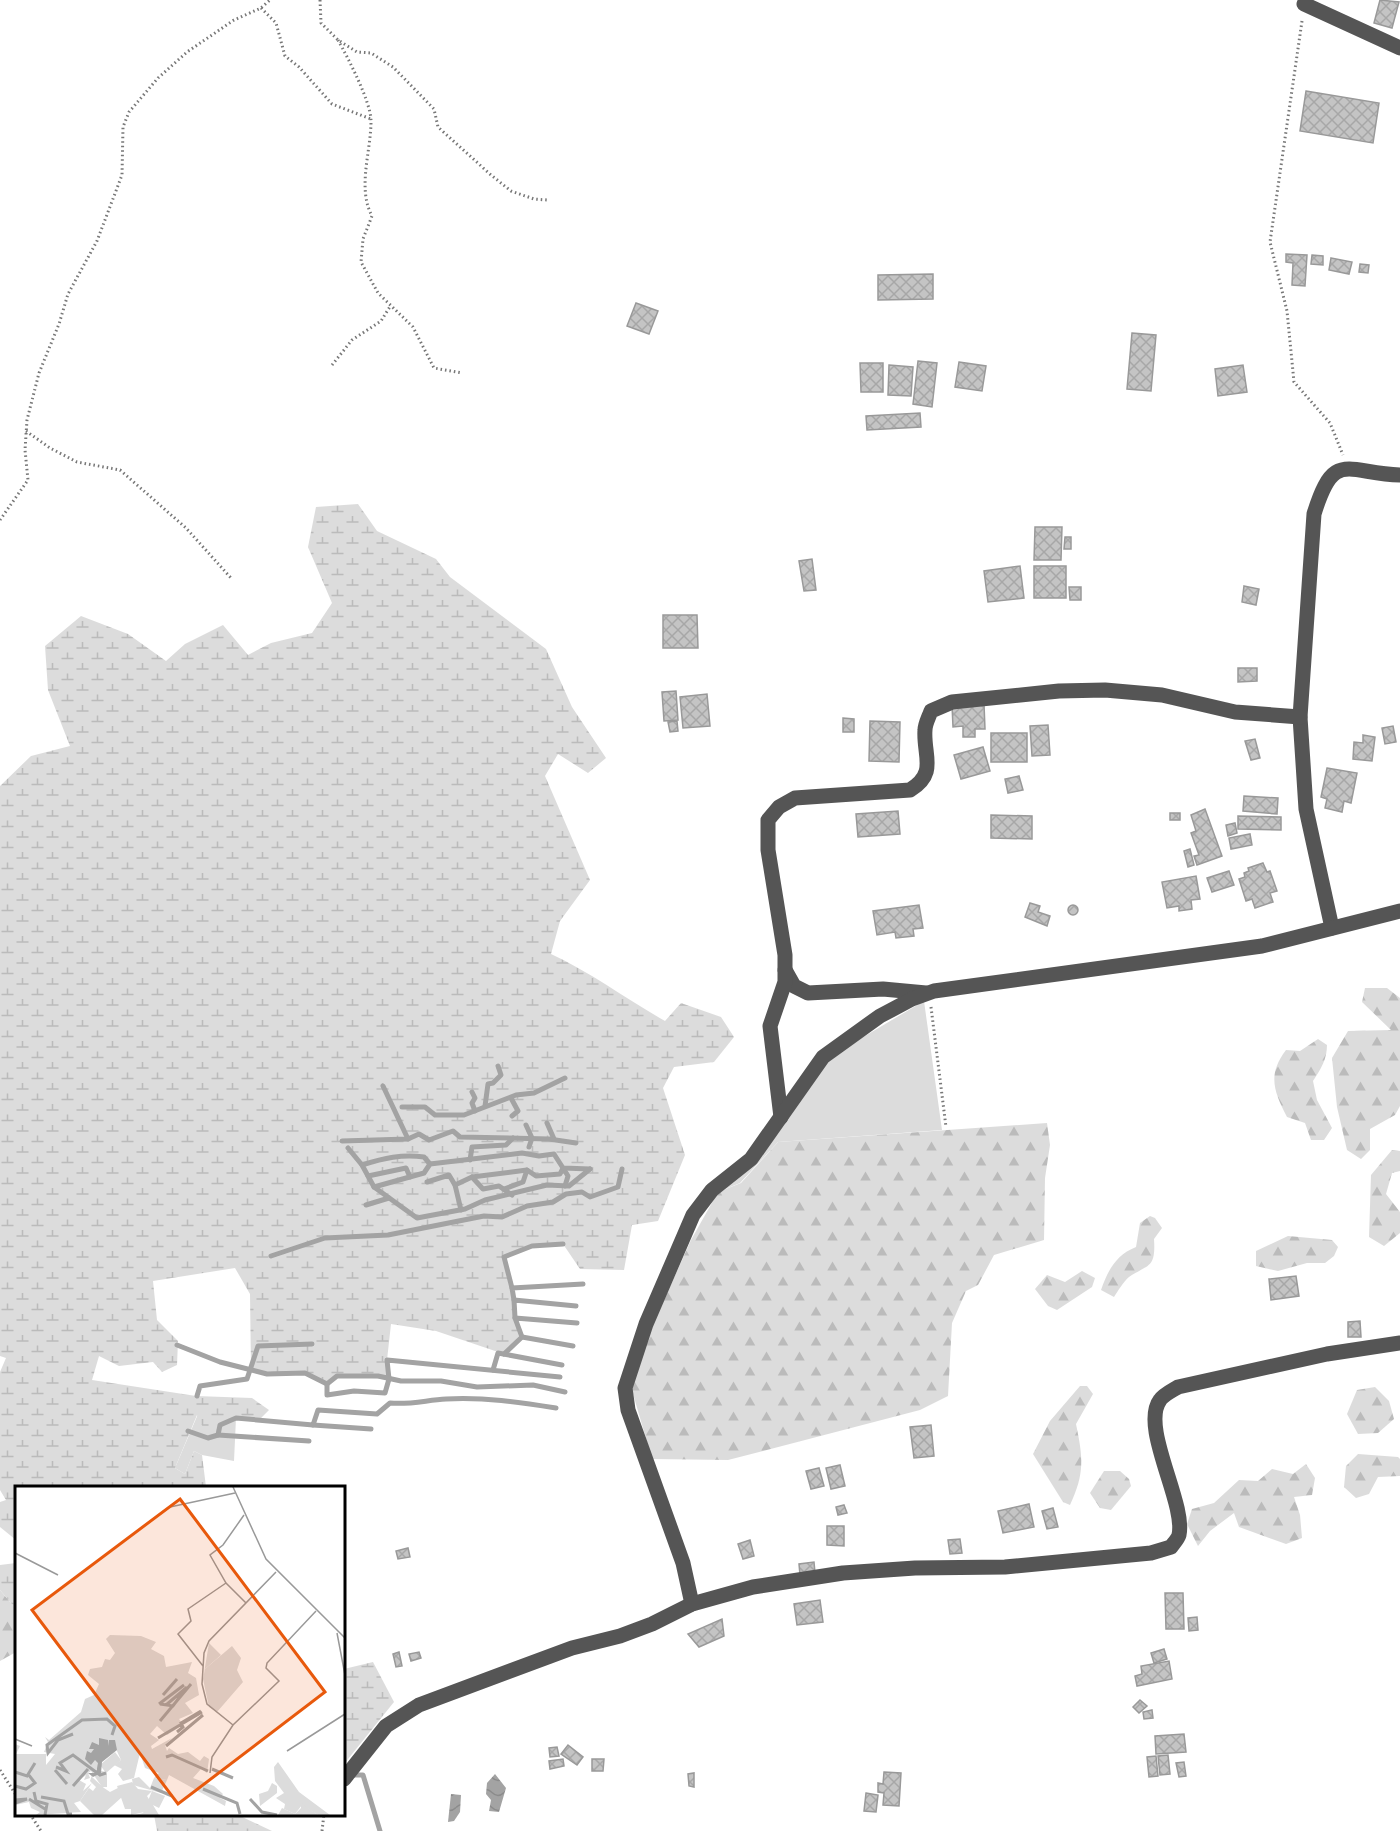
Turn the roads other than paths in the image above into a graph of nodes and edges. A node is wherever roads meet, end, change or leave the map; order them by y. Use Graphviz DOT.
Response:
graph roads {
  1 [pos="1304,4"];
  2 [pos="1400,48"];
  3 [pos="1400,475"];
  4 [pos="1300,717"];
  5 [pos="1400,911"];
  6 [pos="1332,928"];
  7 [pos="785,970"];
  8 [pos="929,993"];
  9 [pos="781,1118"];
  10 [pos="1400,1344"];
  11 [pos="692,1604"];
  12 [pos="345,1778"];
  1 -- 2 [label="street"];
  3 -- 4 [label="street"];
  4 -- 6 [label="street"];
  4 -- 7 [label="street"];
  5 -- 6 [label="street"];
  6 -- 8 [label="street"];
  7 -- 8 [label="street"];
  7 -- 9 [label="street"];
  8 -- 9 [label="street"];
  9 -- 11 [label="street"];
  10 -- 11 [label="street"];
  11 -- 12 [label="street"];
}
